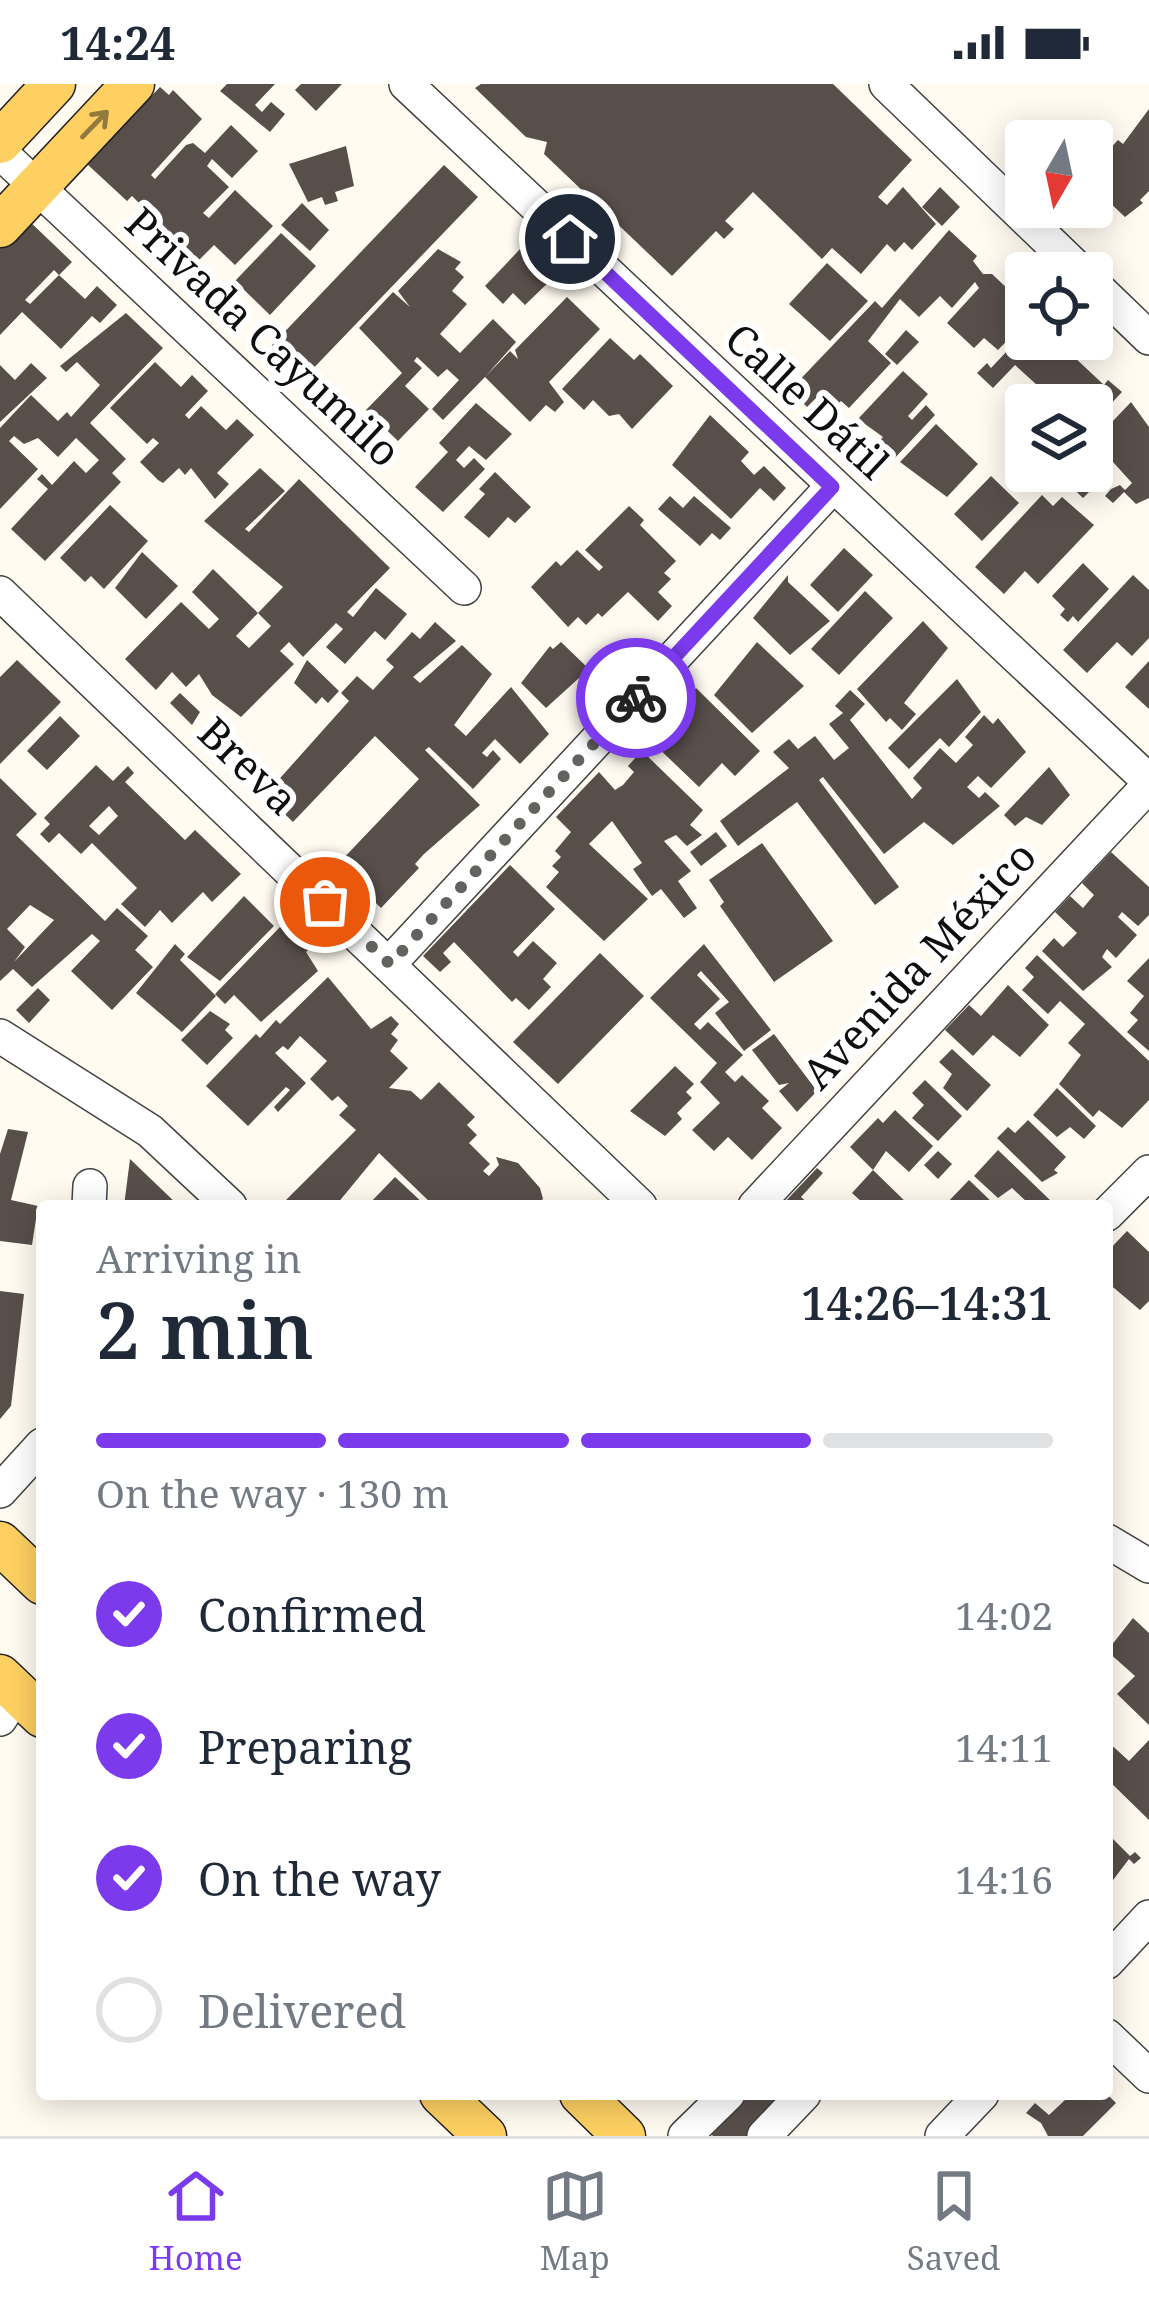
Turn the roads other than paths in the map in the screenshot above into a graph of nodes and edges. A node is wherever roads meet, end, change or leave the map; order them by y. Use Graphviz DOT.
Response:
graph roads {
  1 [pos="54,84"];
  2 [pos="133,84"];
  3 [pos="406,84"];
  4 [pos="886,84"];
  5 [pos="0,142"];
  6 [pos="0,152"];
  7 [pos="36,186"];
  8 [pos="0,226"];
  9 [pos="1060,252"];
  10 [pos="1113,303"];
  11 [pos="1149,338"];
  12 [pos="832,487"];
  13 [pos="464,588"];
  14 [pos="0,593"];
  15 [pos="1149,783"];
  16 [pos="390,964"];
  17 [pos="0,1036"];
  18 [pos="1149,1172"];
  19 [pos="224,1200"];
  20 [pos="634,1200"];
  21 [pos="761,1200"];
  22 [pos="1113,1208"];
  23 [pos="36,1452"];
  24 [pos="0,1492"];
  25 [pos="0,1543"];
  26 [pos="1113,1545"];
  27 [pos="1149,1566"];
  28 [pos="36,1577"];
  29 [pos="1149,1917"];
  30 [pos="1113,1956"];
  31 [pos="1113,2042"];
  32 [pos="1149,2076"];
  33 [pos="447,2100"];
  34 [pos="722,2100"];
  35 [pos="798,2100"];
  36 [pos="976,2100"];
  37 [pos="485,2136"];
  38 [pos="686,2136"];
  39 [pos="764,2136"];
  40 [pos="942,2136"];
  1 -- 5 [label="main road"];
  7 -- 2 [label="main road, one-way"];
  3 -- 12 [label="street, Calle Dátil"];
  4 -- 9 [label="street"];
  6 -- 7 [label="street, Privada Cayumilo"];
  7 -- 8 [label="main road"];
  7 -- 13 [label="street, Privada Cayumilo"];
  10 -- 11 [label="street"];
  12 -- 15 [label="street, Calle Dátil"];
  12 -- 16 [label="street"];
  14 -- 16 [label="street, Breva"];
  15 -- 21 [label="street, Avenida México"];
  16 -- 20 [label="street, Breva"];
  17 -- 19 [label="street"];
  18 -- 22 [label="street"];
  23 -- 24 [label="street"];
  25 -- 28 [label="main road"];
  26 -- 27 [label="street"];
  29 -- 30 [label="street"];
  31 -- 32 [label="street"];
  33 -- 37 [label="main road"];
  34 -- 38 [label="street"];
  35 -- 39 [label="street"];
  36 -- 40 [label="street"];
}
